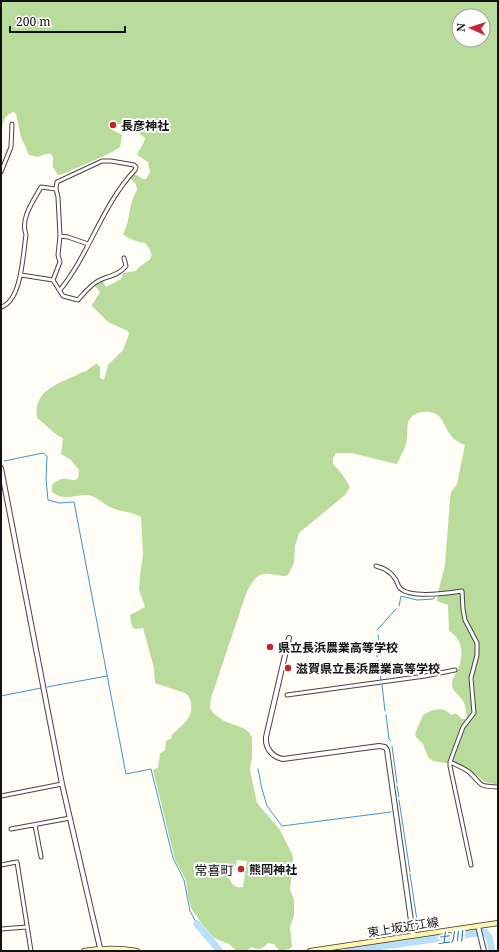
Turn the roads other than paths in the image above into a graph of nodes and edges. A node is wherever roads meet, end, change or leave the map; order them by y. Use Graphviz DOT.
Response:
graph roads {
  1 [pos="12,124"];
  2 [pos="1,172"];
  3 [pos="56,189"];
  4 [pos="60,236"];
  5 [pos="88,244"];
  6 [pos="124,258"];
  7 [pos="21,275"];
  8 [pos="53,280"];
  9 [pos="60,290"];
  10 [pos="1,307"];
  11 [pos="1,468"];
  12 [pos="376,566"];
  13 [pos="289,638"];
  14 [pos="455,670"];
  15 [pos="287,695"];
  16 [pos="450,762"];
  17 [pos="62,784"];
  18 [pos="498,787"];
  19 [pos="1,796"];
  20 [pos="70,818"];
  21 [pos="35,825"];
  22 [pos="11,829"];
  23 [pos="41,857"];
  24 [pos="1,864"];
  25 [pos="471,865"];
  26 [pos="498,924"];
  27 [pos="27,927"];
  28 [pos="479,928"];
  29 [pos="1,929"];
  30 [pos="417,935"];
  31 [pos="100,948"];
  32 [pos="31,951"];
  33 [pos="84,951"];
  34 [pos="137,951"];
  35 [pos="310,951"];
  36 [pos="484,951"];
  1 -- 2 [label="street"];
  3 -- 4 [label="street"];
  3 -- 5 [label="street"];
  3 -- 7 [label="street"];
  4 -- 5 [label="street"];
  4 -- 8 [label="street"];
  5 -- 9 [label="street"];
  6 -- 9 [label="street"];
  7 -- 8 [label="street"];
  7 -- 10 [label="street"];
  8 -- 9 [label="street"];
  11 -- 17 [label="street"];
  12 -- 16 [label="street"];
  13 -- 30 [label="street"];
  14 -- 15 [label="street"];
  16 -- 18 [label="street"];
  16 -- 25 [label="street"];
  17 -- 19 [label="street"];
  17 -- 20 [label="street"];
  20 -- 21 [label="street"];
  20 -- 31 [label="street"];
  21 -- 22 [label="street"];
  21 -- 23 [label="street"];
  24 -- 27 [label="street"];
  26 -- 28 [label="main road, 東上坂近江線"];
  27 -- 29 [label="street"];
  27 -- 32 [label="street"];
  28 -- 30 [label="main road, 東上坂近江線"];
  28 -- 36 [label="street"];
  30 -- 35 [label="main road, 東上坂近江線"];
  31 -- 33 [label="main road"];
  31 -- 34 [label="main road"];
}
